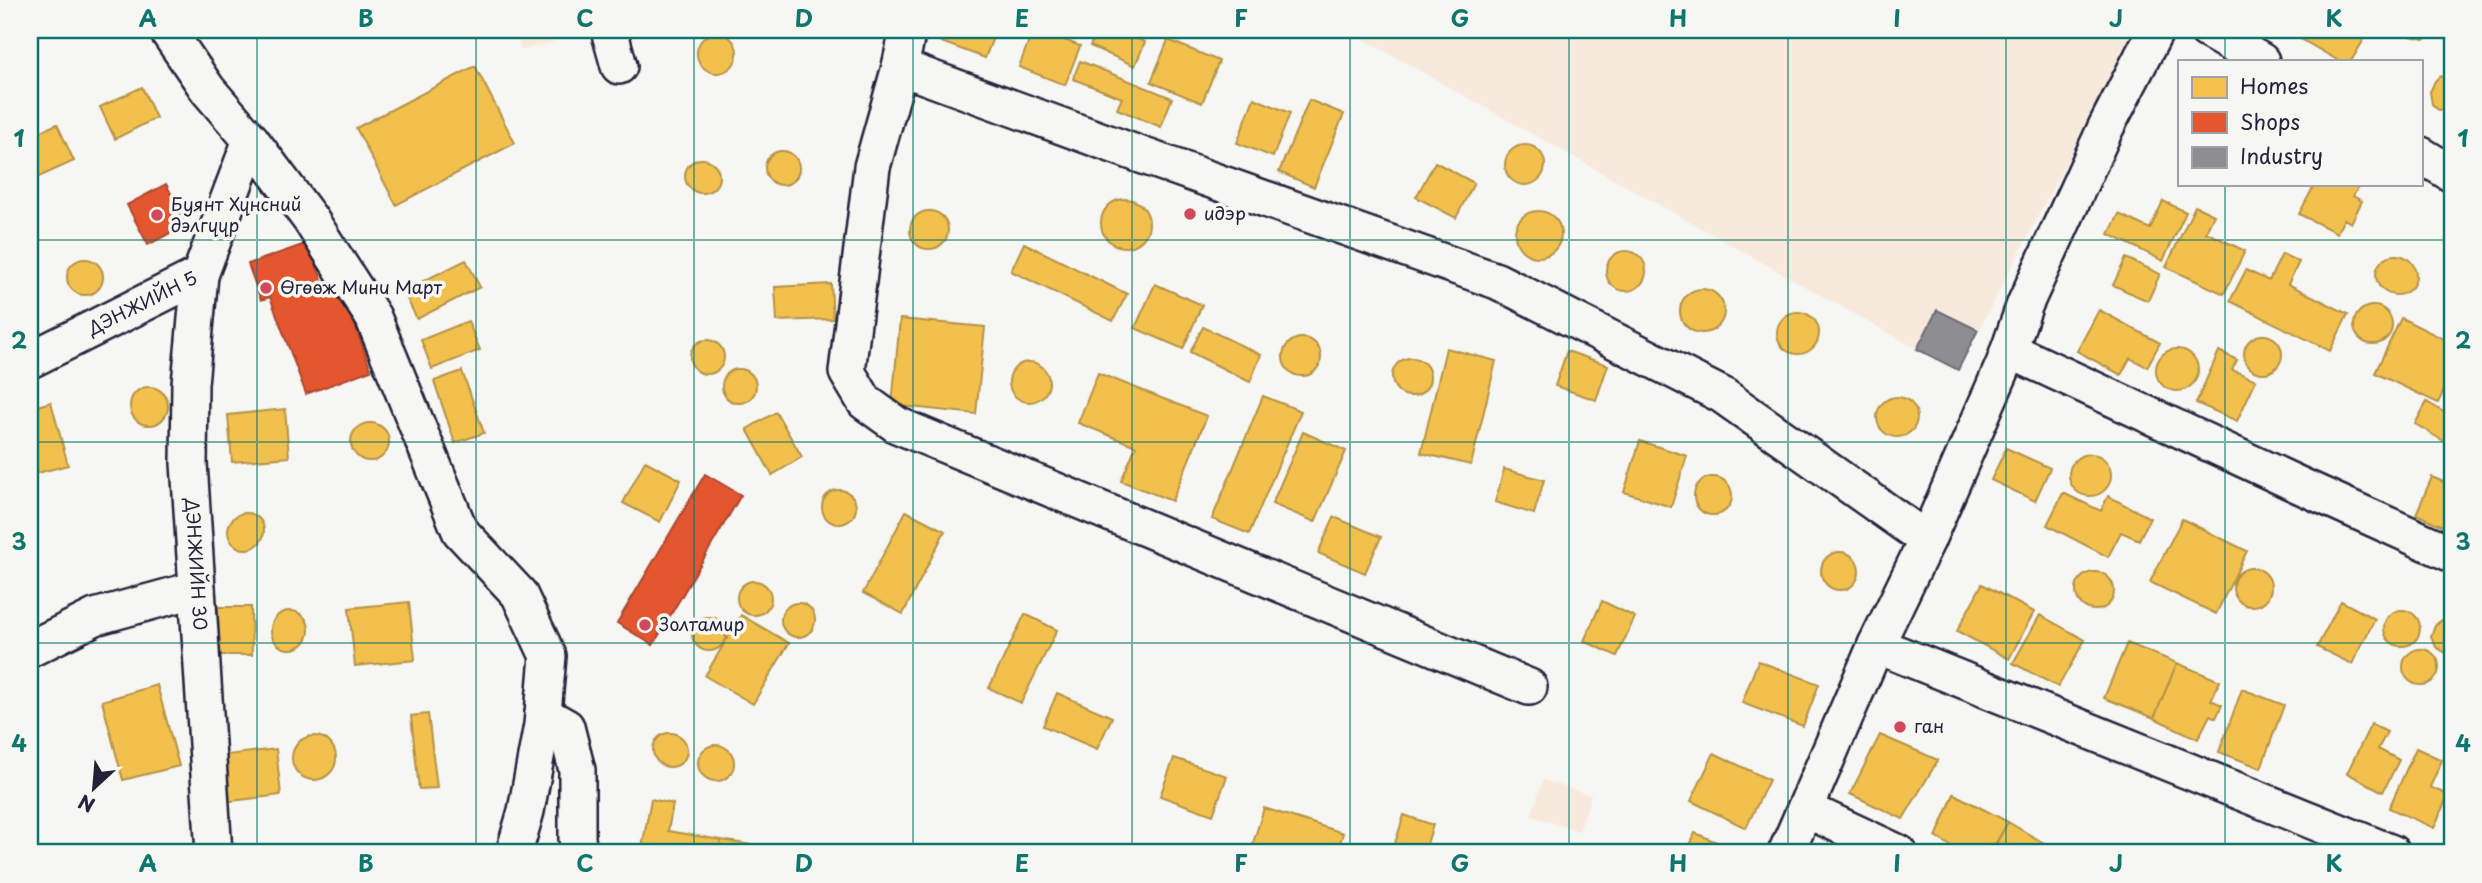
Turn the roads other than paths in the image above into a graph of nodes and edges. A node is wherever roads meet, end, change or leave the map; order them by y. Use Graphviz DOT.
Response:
graph roads {
  1 [pos="167,30"];
  2 [pos="609,30"];
  3 [pos="908,30"];
  4 [pos="2156,30"];
  5 [pos="2207,30"];
  6 [pos="2259,60"];
  7 [pos="619,66"];
  8 [pos="900,66"];
  9 [pos="251,140"];
  10 [pos="2422,156"];
  11 [pos="2452,174"];
  12 [pos="201,275"];
  13 [pos="2009,351"];
  14 [pos="30,360"];
  15 [pos="1927,540"];
  16 [pos="2452,554"];
  17 [pos="197,589"];
  18 [pos="1876,645"];
  19 [pos="30,649"];
  20 [pos="1529,687"];
  21 [pos="543,714"];
  22 [pos="1805,809"];
  23 [pos="214,853"];
  24 [pos="514,853"];
  25 [pos="579,853"];
  26 [pos="1786,853"];
  27 [pos="1899,853"];
  28 [pos="2392,853"];
  1 -- 9 [label="street"];
  2 -- 7 [label="street"];
  3 -- 8 [label="street"];
  4 -- 13 [label="street"];
  5 -- 6 [label="street"];
  8 -- 15 [label="street"];
  8 -- 20 [label="street"];
  9 -- 12 [label="street, ДЭНЖИЙН 5"];
  9 -- 21 [label="street"];
  10 -- 11 [label="street"];
  12 -- 14 [label="street, ДЭНЖИЙН 5"];
  12 -- 17 [label="street, ДЭНЖИЙН 30"];
  13 -- 15 [label="street"];
  13 -- 16 [label="street"];
  15 -- 18 [label="street"];
  17 -- 19 [label="street"];
  17 -- 23 [label="street, ДЭНЖИЙН 30"];
  18 -- 22 [label="street"];
  18 -- 28 [label="street"];
  21 -- 24 [label="street"];
  21 -- 25 [label="street"];
  22 -- 26 [label="street"];
  22 -- 27 [label="street"];
}
